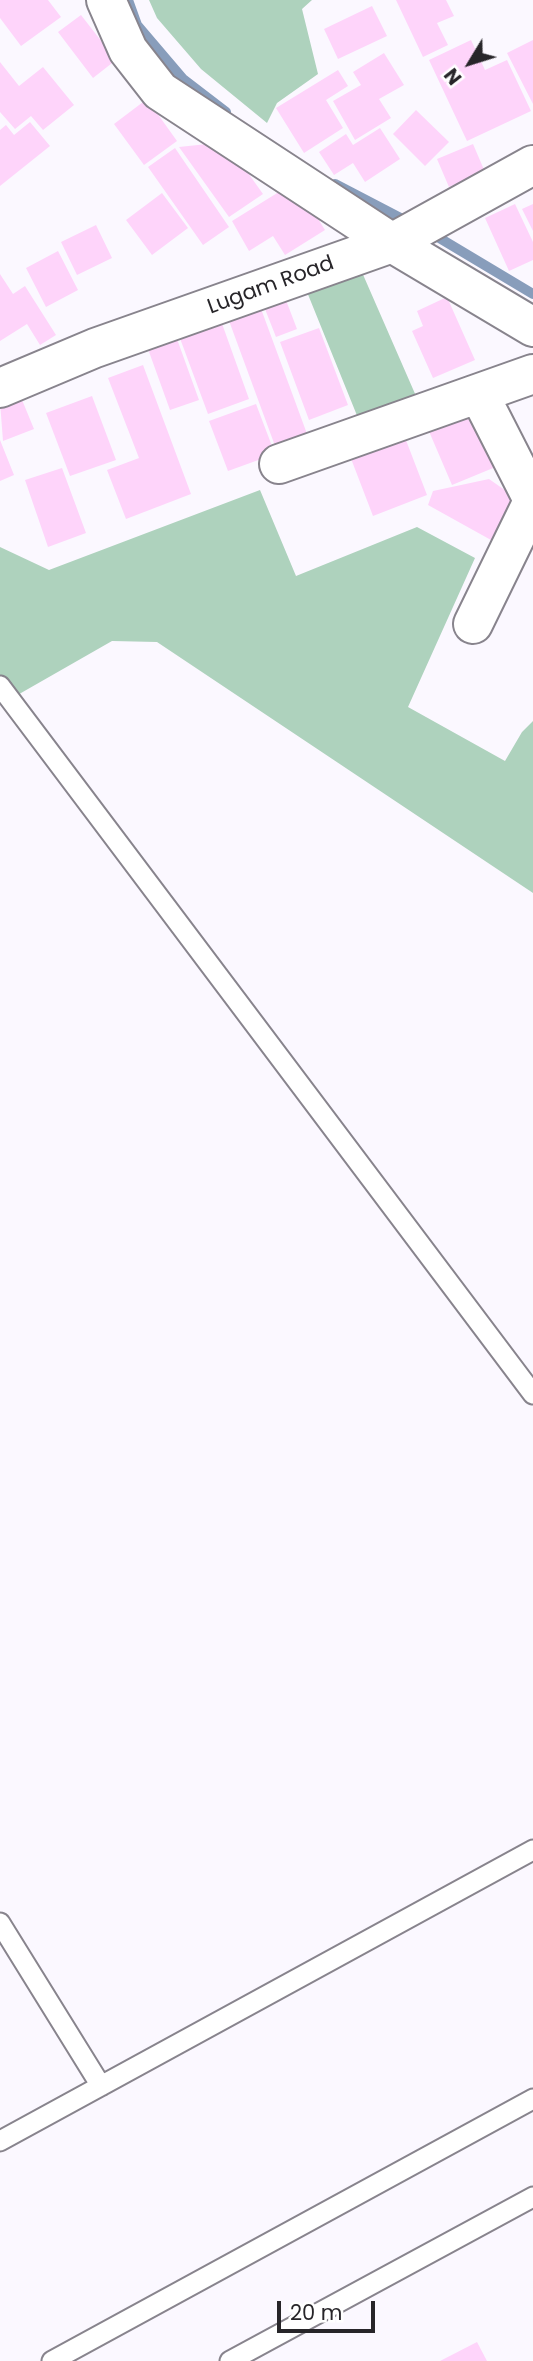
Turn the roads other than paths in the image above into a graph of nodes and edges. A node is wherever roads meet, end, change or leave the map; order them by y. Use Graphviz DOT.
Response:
graph roads {
  1 [pos="106,0"];
  2 [pos="533,165"];
  3 [pos="398,239"];
  4 [pos="533,327"];
  5 [pos="533,374"];
  6 [pos="0,388"];
  7 [pos="479,394"];
  8 [pos="279,464"];
  9 [pos="533,500"];
  10 [pos="473,624"];
  11 [pos="0,686"];
  12 [pos="533,1394"];
  13 [pos="533,1850"];
  14 [pos="0,1923"];
  15 [pos="101,2086"];
  16 [pos="533,2099"];
  17 [pos="0,2141"];
  18 [pos="533,2197"];
  19 [pos="52,2361"];
  20 [pos="230,2361"];
  1 -- 3 [label="street"];
  2 -- 3 [label="street, Lugam Road"];
  3 -- 4 [label="street"];
  3 -- 6 [label="street, Lugam Road"];
  5 -- 7 [label="street"];
  7 -- 8 [label="street"];
  7 -- 9 [label="street"];
  9 -- 10 [label="street"];
  11 -- 12 [label="lane"];
  13 -- 15 [label="lane"];
  14 -- 15 [label="lane"];
  15 -- 17 [label="lane"];
  16 -- 19 [label="lane"];
  18 -- 20 [label="lane"];
}
